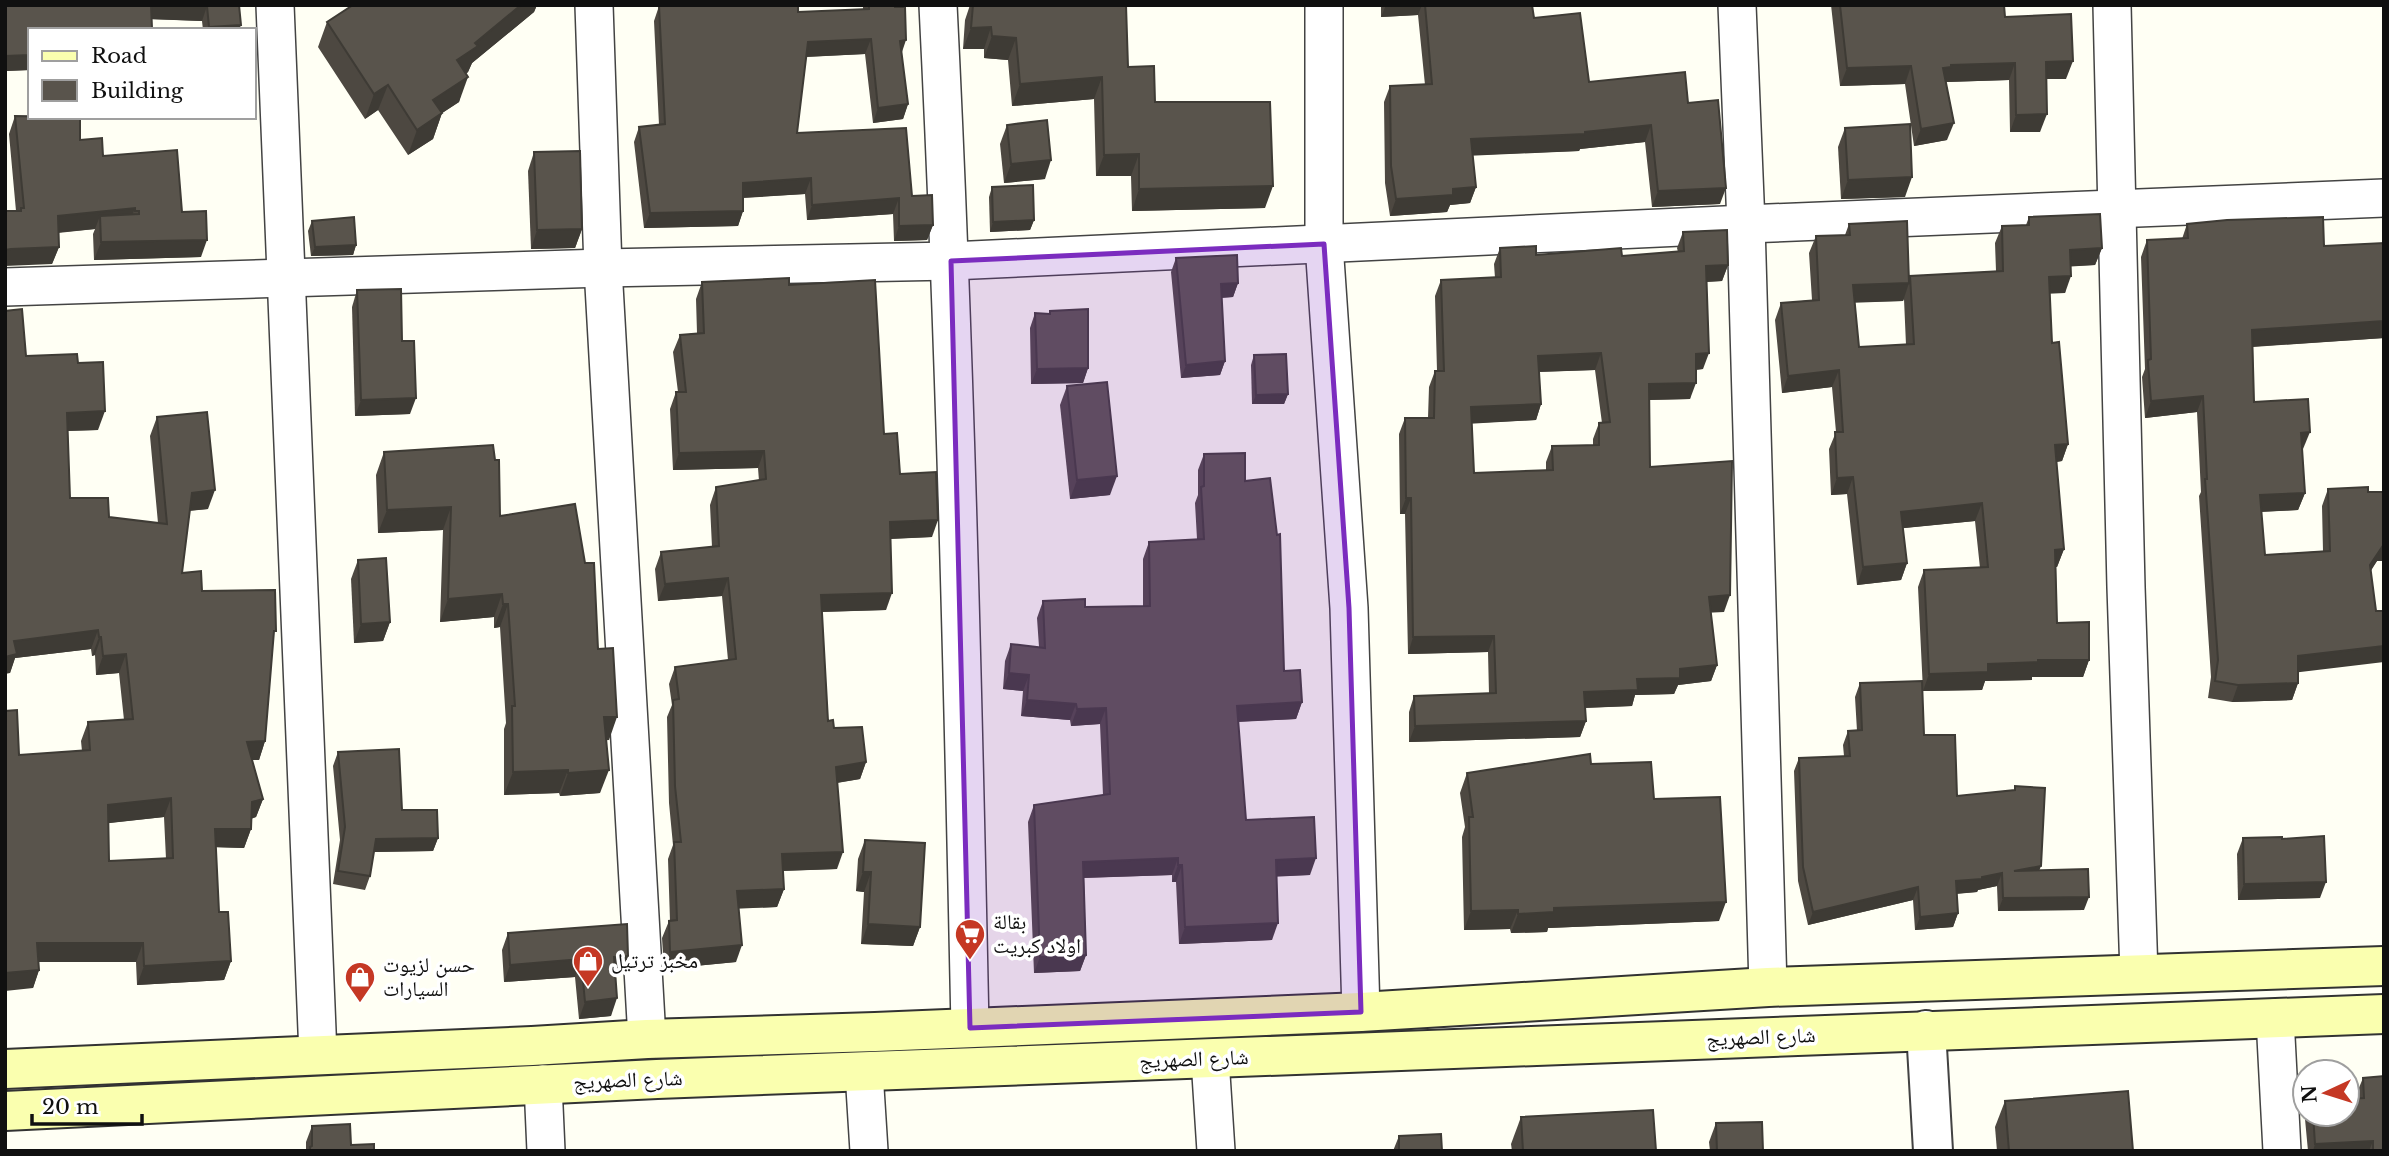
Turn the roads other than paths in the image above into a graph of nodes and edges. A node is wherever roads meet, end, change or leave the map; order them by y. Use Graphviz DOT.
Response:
graph roads {
  1 [pos="275,5"];
  2 [pos="594,5"];
  3 [pos="938,5"];
  4 [pos="1324,5"];
  5 [pos="1737,5"];
  6 [pos="2112,5"];
  7 [pos="2384,198"];
  8 [pos="2115,208"];
  9 [pos="1746,224"];
  10 [pos="1324,244"];
  11 [pos="951,261"];
  12 [pos="603,268"];
  13 [pos="285,280"];
  14 [pos="5,287"];
  15 [pos="2384,966"];
  16 [pos="2139,974"];
  17 [pos="1768,987"];
  18 [pos="1361,1012"];
  19 [pos="2384,1014"];
  20 [pos="2275,1018"];
  21 [pos="970,1028"];
  22 [pos="1926,1030"];
  23 [pos="646,1039"];
  24 [pos="318,1055"];
  25 [pos="1210,1059"];
  26 [pos="5,1069"];
  27 [pos="864,1072"];
  28 [pos="543,1084"];
  29 [pos="5,1111"];
  30 [pos="546,1151"];
  31 [pos="869,1151"];
  32 [pos="1216,1151"];
  33 [pos="1933,1151"];
  34 [pos="2282,1151"];
  1 -- 13 [label="street"];
  2 -- 12 [label="street"];
  3 -- 11 [label="street"];
  4 -- 10 [label="street"];
  5 -- 9 [label="street"];
  6 -- 8 [label="street"];
  7 -- 8 [label="street"];
  8 -- 9 [label="street"];
  8 -- 16 [label="street"];
  9 -- 10 [label="street"];
  9 -- 17 [label="street"];
  10 -- 11 [label="street"];
  10 -- 18 [label="street"];
  11 -- 12 [label="street"];
  11 -- 21 [label="street"];
  12 -- 13 [label="street"];
  12 -- 23 [label="street"];
  13 -- 14 [label="street"];
  13 -- 24 [label="street"];
  15 -- 16 [label="main road"];
  16 -- 17 [label="main road"];
  17 -- 18 [label="main road"];
  18 -- 21 [label="main road"];
  19 -- 20 [label="main road, شارع الصهريج"];
  20 -- 22 [label="main road, شارع الصهريج"];
  20 -- 34 [label="street"];
  21 -- 23 [label="main road"];
  22 -- 25 [label="main road, شارع الصهريج"];
  22 -- 33 [label="street"];
  23 -- 24 [label="main road"];
  24 -- 26 [label="main road"];
  25 -- 27 [label="main road, شارع الصهريج"];
  25 -- 32 [label="street"];
  27 -- 28 [label="main road, شارع الصهريج"];
  27 -- 31 [label="street"];
  28 -- 29 [label="main road, شارع الصهريج"];
  28 -- 30 [label="street"];
}
